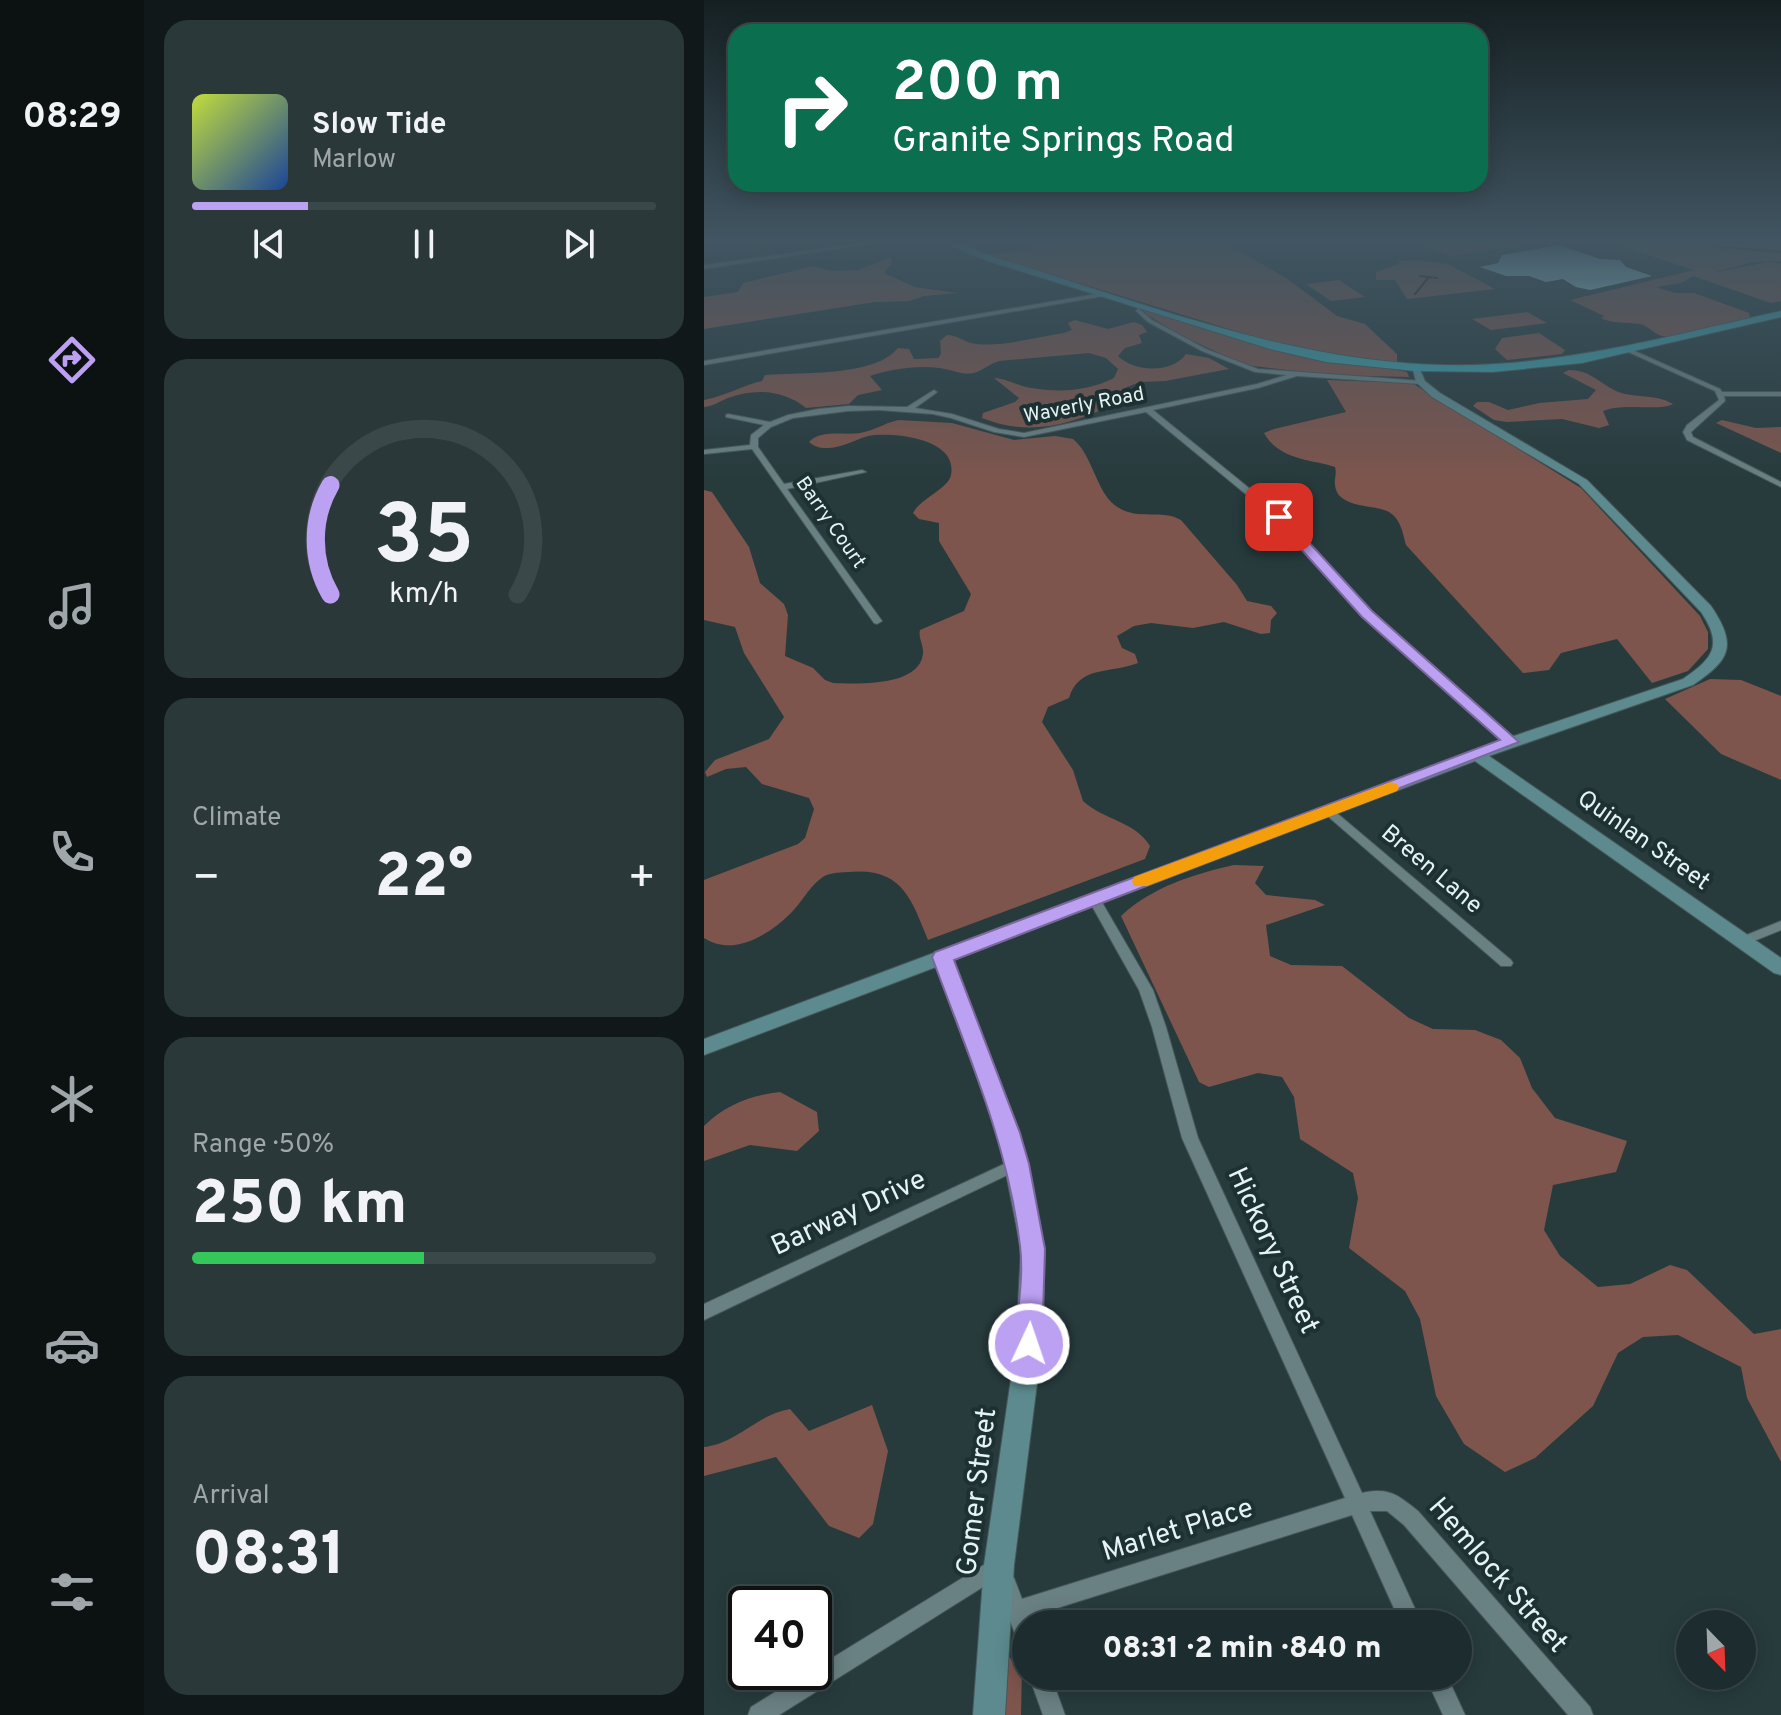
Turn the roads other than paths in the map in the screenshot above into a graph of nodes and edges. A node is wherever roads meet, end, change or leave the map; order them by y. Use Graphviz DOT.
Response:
graph roads {
  1 [pos="955,320"];
  2 [pos="1149,320"];
  3 [pos="1186,320"];
  4 [pos="1755,320"];
  5 [pos="1628,350"];
  6 [pos="704,363"];
  7 [pos="1294,375"];
  8 [pos="1418,375"];
  9 [pos="934,392"];
  10 [pos="1721,394"];
  11 [pos="1781,394"];
  12 [pos="909,409"];
  13 [pos="1148,410"];
  14 [pos="728,416"];
  15 [pos="770,424"];
  16 [pos="754,447"];
  17 [pos="704,452"];
  18 [pos="862,472"];
  19 [pos="1781,485"];
  20 [pos="783,487"];
  21 [pos="877,621"];
  22 [pos="1511,742"];
  23 [pos="1477,755"];
  24 [pos="1328,811"];
  25 [pos="1094,899"];
  26 [pos="1781,925"];
  27 [pos="1744,941"];
  28 [pos="942,957"];
  29 [pos="1506,963"];
  30 [pos="1781,968"];
  31 [pos="704,1047"];
  32 [pos="1017,1164"];
  33 [pos="704,1312"];
  34 [pos="1356,1504"];
  35 [pos="999,1565"];
  36 [pos="1016,1610"];
  37 [pos="1019,1610"];
  38 [pos="1405,1610"];
  39 [pos="1045,1690"];
  40 [pos="1442,1690"];
  41 [pos="759,1715"];
  42 [pos="989,1715"];
  43 [pos="1054,1715"];
  44 [pos="1454,1715"];
  45 [pos="1582,1715"];
  1 -- 6 [label="street"];
  2 -- 7 [label="street"];
  3 -- 8 [label="highway"];
  4 -- 5 [label="highway"];
  5 -- 8 [label="highway"];
  5 -- 10 [label="street"];
  7 -- 8 [label="street"];
  7 -- 13 [label="street, Waverly Road"];
  8 -- 22 [label="street"];
  9 -- 12 [label="street"];
  10 -- 11 [label="street"];
  10 -- 19 [label="street"];
  12 -- 13 [label="street, Waverly Road"];
  12 -- 15 [label="street, Waverly Road"];
  13 -- 22 [label="street"];
  14 -- 15 [label="street"];
  15 -- 16 [label="street"];
  16 -- 17 [label="street"];
  16 -- 20 [label="street, Barry Court"];
  18 -- 20 [label="street"];
  20 -- 21 [label="street, Barry Court"];
  22 -- 23 [label="street"];
  23 -- 24 [label="street"];
  23 -- 27 [label="street, Quinlan Street"];
  24 -- 25 [label="street"];
  24 -- 29 [label="street, Breen Lane"];
  25 -- 28 [label="street"];
  25 -- 34 [label="street, Hickory Street"];
  26 -- 27 [label="street"];
  27 -- 30 [label="street, Quinlan Street"];
  28 -- 31 [label="street"];
  28 -- 32 [label="street, Gomer Street"];
  32 -- 33 [label="street, Barway Drive"];
  32 -- 35 [label="street, Gomer Street"];
  34 -- 37 [label="street, Marlet Place"];
  34 -- 38 [label="street, Hickory Street"];
  34 -- 45 [label="street, Hemlock Street"];
  35 -- 36 [label="street"];
  35 -- 41 [label="street"];
  35 -- 42 [label="street, Gomer Street"];
  39 -- 43 [label="street"];
  40 -- 44 [label="street"];
}
